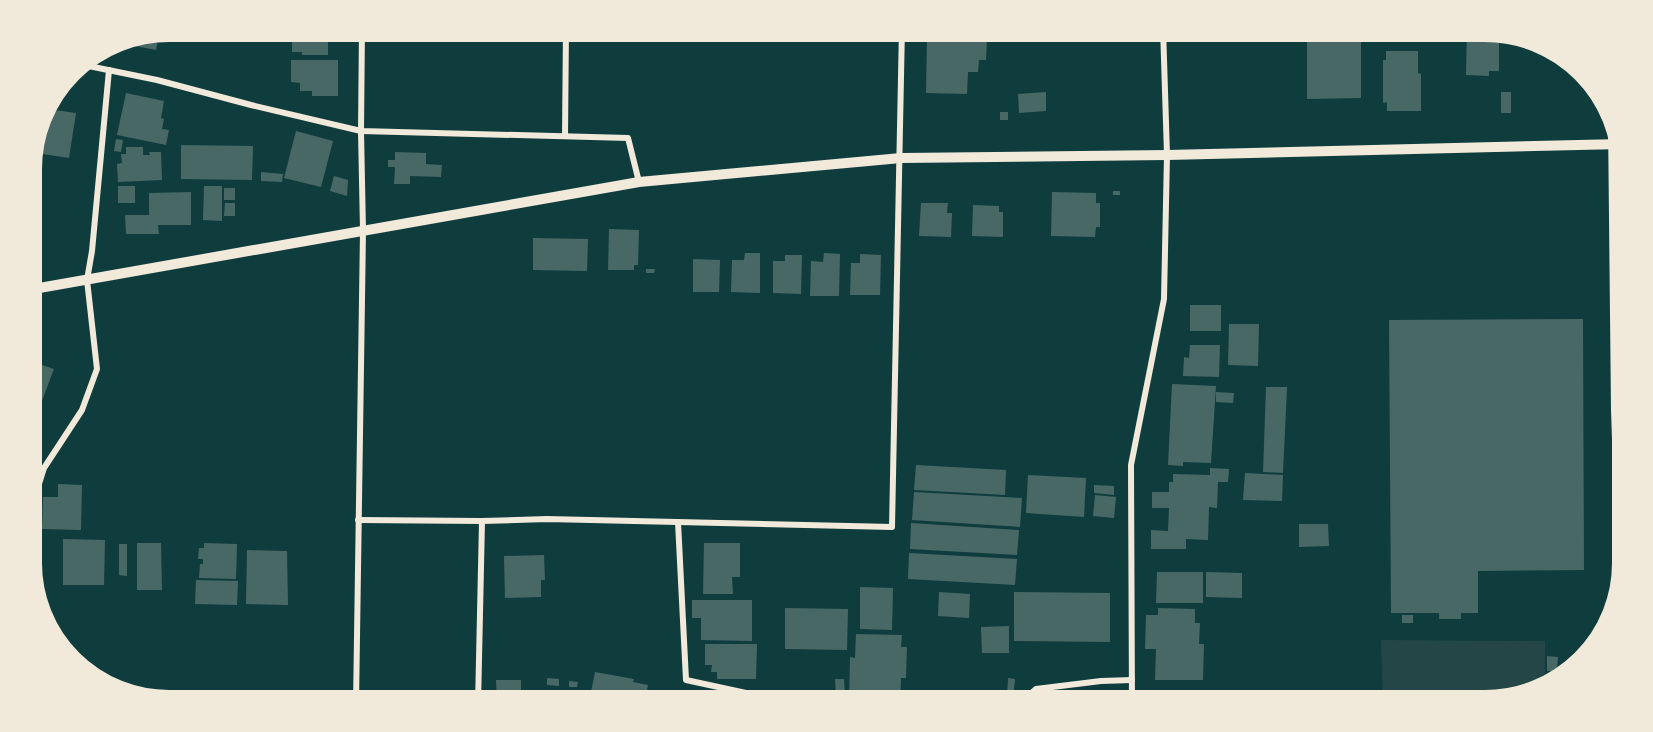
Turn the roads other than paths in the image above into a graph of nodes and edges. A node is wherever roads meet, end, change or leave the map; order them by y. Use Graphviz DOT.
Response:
graph roads {
  1 [pos="363,38"];
  2 [pos="566,38"];
  3 [pos="902,38"];
  4 [pos="1163,38"];
  5 [pos="88,66"];
  6 [pos="109,70"];
  7 [pos="361,131"];
  8 [pos="565,136"];
  9 [pos="1613,144"];
  10 [pos="1167,155"];
  11 [pos="901,158"];
  12 [pos="639,182"];
  13 [pos="363,231"];
  14 [pos="87,280"];
  15 [pos="38,289"];
  16 [pos="38,487"];
  17 [pos="358,519"];
  18 [pos="482,521"];
  19 [pos="678,522"];
  20 [pos="1132,680"];
  21 [pos="356,694"];
  22 [pos="478,694"];
  23 [pos="751,694"];
  24 [pos="1030,694"];
  25 [pos="1132,694"];
  1 -- 7 [label="street"];
  2 -- 8 [label="street"];
  3 -- 11 [label="street"];
  4 -- 10 [label="street"];
  5 -- 6 [label="street"];
  6 -- 7 [label="street"];
  6 -- 14 [label="street"];
  7 -- 8 [label="street"];
  7 -- 13 [label="street"];
  8 -- 12 [label="street"];
  9 -- 10 [label="street"];
  10 -- 11 [label="street"];
  10 -- 20 [label="street"];
  11 -- 12 [label="street"];
  11 -- 19 [label="street"];
  12 -- 13 [label="street"];
  13 -- 14 [label="street"];
  13 -- 17 [label="street"];
  14 -- 15 [label="street"];
  14 -- 16 [label="street"];
  17 -- 18 [label="street"];
  17 -- 21 [label="street"];
  18 -- 19 [label="street"];
  18 -- 22 [label="street"];
  19 -- 23 [label="street"];
  20 -- 24 [label="street"];
  20 -- 25 [label="street"];
}
